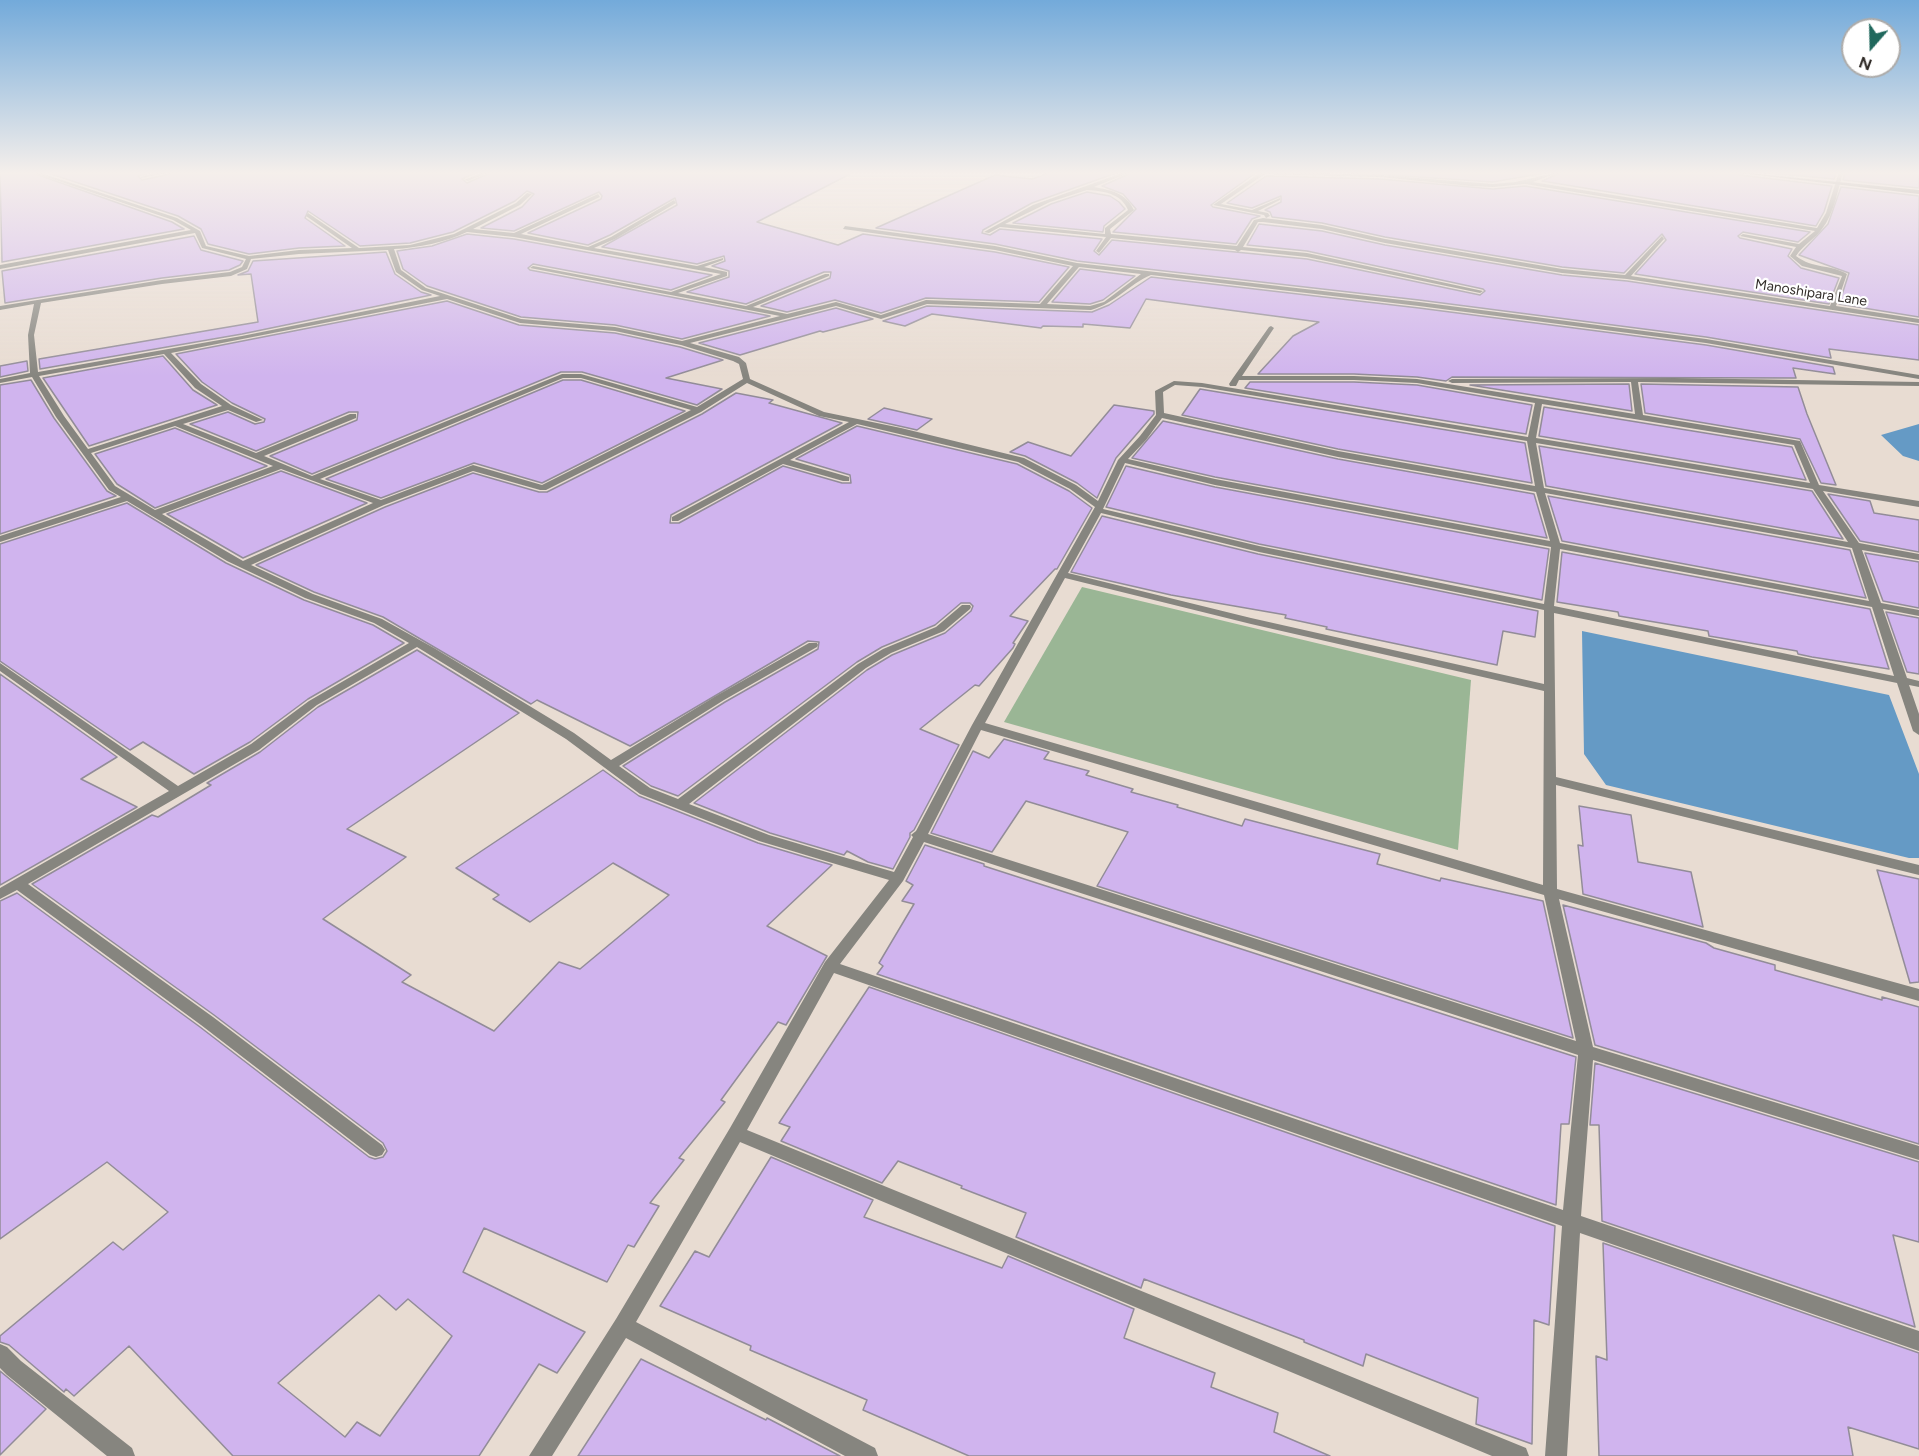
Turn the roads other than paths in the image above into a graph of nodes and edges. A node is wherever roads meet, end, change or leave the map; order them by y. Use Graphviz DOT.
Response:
graph roads {
  1 [pos="116,240"];
  2 [pos="132,240"];
  3 [pos="199,240"];
  4 [pos="344,240"];
  5 [pos="443,240"];
  6 [pos="543,240"];
  7 [pos="609,240"];
  8 [pos="935,240"];
  9 [pos="1107,240"];
  10 [pos="1138,240"];
  11 [pos="1244,240"];
  12 [pos="1377,240"];
  13 [pos="1660,240"];
  14 [pos="1765,240"];
  15 [pos="1808,240"];
  16 [pos="1800,246"];
  17 [pos="356,248"];
  18 [pos="589,248"];
  19 [pos="391,249"];
  20 [pos="1238,250"];
  21 [pos="1099,251"];
  22 [pos="10,257"];
  23 [pos="249,258"];
  24 [pos="721,259"];
  25 [pos="1077,265"];
  26 [pos="0,267"];
  27 [pos="533,268"];
  28 [pos="698,268"];
  29 [pos="1153,274"];
  30 [pos="827,275"];
  31 [pos="1627,277"];
  32 [pos="1480,291"];
  33 [pos="673,293"];
  34 [pos="0,296"];
  35 [pos="449,297"];
  36 [pos="38,303"];
  37 [pos="1041,307"];
  38 [pos="1,308"];
  39 [pos="747,308"];
  40 [pos="1832,308"];
  41 [pos="789,316"];
  42 [pos="1919,321"];
  43 [pos="1271,328"];
  44 [pos="682,343"];
  45 [pos="165,351"];
  46 [pos="34,374"];
  47 [pos="1919,377"];
  48 [pos="1237,378"];
  49 [pos="747,380"];
  50 [pos="1634,380"];
  51 [pos="0,381"];
  52 [pos="1417,381"];
  53 [pos="1919,384"];
  54 [pos="1229,390"];
  55 [pos="1539,401"];
  56 [pos="228,407"];
  57 [pos="698,410"];
  58 [pos="1160,415"];
  59 [pos="353,416"];
  60 [pos="1639,417"];
  61 [pos="259,420"];
  62 [pos="856,421"];
  63 [pos="177,424"];
  64 [pos="1531,441"];
  65 [pos="86,452"];
  66 [pos="255,457"];
  67 [pos="1122,460"];
  68 [pos="783,461"];
  69 [pos="279,466"];
  70 [pos="846,478"];
  71 [pos="312,479"];
  72 [pos="1816,487"];
  73 [pos="1539,488"];
  74 [pos="128,498"];
  75 [pos="381,503"];
  76 [pos="1919,504"];
  77 [pos="1099,508"];
  78 [pos="154,514"];
  79 [pos="675,519"];
  80 [pos="0,539"];
  81 [pos="1556,545"];
  82 [pos="1856,546"];
  83 [pos="1919,557"];
  84 [pos="242,565"];
  85 [pos="1062,574"];
  86 [pos="1875,605"];
  87 [pos="966,606"];
  88 [pos="1549,608"];
  89 [pos="1919,614"];
  90 [pos="417,643"];
  91 [pos="813,645"];
  92 [pos="0,666"];
  93 [pos="1901,680"];
  94 [pos="1919,684"];
  95 [pos="1549,689"];
  96 [pos="978,725"];
  97 [pos="1919,731"];
  98 [pos="610,766"];
  99 [pos="1550,780"];
  100 [pos="177,791"];
  101 [pos="679,805"];
  102 [pos="918,835"];
  103 [pos="1919,870"];
  104 [pos="898,878"];
  105 [pos="18,884"];
  106 [pos="1550,892"];
  107 [pos="0,894"];
  108 [pos="831,966"];
  109 [pos="1919,995"];
  110 [pos="1586,1051"];
  111 [pos="736,1133"];
  112 [pos="376,1150"];
  113 [pos="1919,1153"];
  114 [pos="1571,1222"];
  115 [pos="623,1326"];
  116 [pos="1919,1341"];
  117 [pos="0,1354"];
  118 [pos="124,1456"];
  119 [pos="540,1456"];
  120 [pos="867,1456"];
  121 [pos="1518,1456"];
  122 [pos="1556,1456"];
  1 -- 22 [label="street"];
  2 -- 26 [label="street"];
  3 -- 23 [label="street"];
  4 -- 17 [label="street"];
  5 -- 19 [label="street"];
  6 -- 18 [label="street"];
  7 -- 18 [label="street"];
  8 -- 25 [label="street"];
  9 -- 21 [label="street"];
  10 -- 20 [label="street"];
  11 -- 20 [label="street"];
  12 -- 31 [label="street, Manoshipara Lane"];
  13 -- 31 [label="street"];
  14 -- 16 [label="street"];
  15 -- 16 [label="street"];
  16 -- 40 [label="street"];
  17 -- 19 [label="street"];
  17 -- 23 [label="street"];
  18 -- 28 [label="street"];
  19 -- 35 [label="street"];
  20 -- 32 [label="street"];
  23 -- 36 [label="street"];
  24 -- 28 [label="street"];
  25 -- 29 [label="street"];
  25 -- 37 [label="street"];
  27 -- 33 [label="street"];
  28 -- 33 [label="street"];
  29 -- 37 [label="street"];
  29 -- 47 [label="street"];
  30 -- 39 [label="street"];
  31 -- 40 [label="street, Manoshipara Lane"];
  33 -- 39 [label="street"];
  34 -- 38 [label="street"];
  35 -- 44 [label="street"];
  35 -- 45 [label="street"];
  36 -- 38 [label="street"];
  36 -- 46 [label="street"];
  37 -- 41 [label="street"];
  39 -- 41 [label="street"];
  40 -- 42 [label="street, Manoshipara Lane"];
  41 -- 44 [label="street"];
  43 -- 48 [label="street"];
  44 -- 49 [label="street"];
  45 -- 46 [label="street"];
  45 -- 56 [label="street"];
  46 -- 51 [label="street"];
  46 -- 65 [label="street"];
  48 -- 52 [label="street"];
  48 -- 54 [label="street"];
  49 -- 57 [label="street"];
  49 -- 62 [label="street"];
  50 -- 52 [label="street"];
  50 -- 53 [label="street"];
  50 -- 60 [label="street"];
  52 -- 55 [label="street"];
  54 -- 58 [label="street"];
  54 -- 64 [label="street"];
  55 -- 60 [label="street"];
  55 -- 64 [label="street"];
  56 -- 61 [label="street"];
  56 -- 63 [label="street"];
  57 -- 71 [label="street"];
  57 -- 75 [label="street"];
  58 -- 67 [label="street"];
  58 -- 73 [label="street"];
  59 -- 66 [label="street"];
  60 -- 72 [label="street"];
  62 -- 68 [label="street"];
  62 -- 77 [label="street"];
  63 -- 65 [label="street"];
  63 -- 66 [label="street"];
  64 -- 72 [label="street"];
  64 -- 73 [label="street"];
  65 -- 74 [label="street"];
  66 -- 69 [label="street"];
  67 -- 77 [label="street"];
  67 -- 81 [label="street"];
  68 -- 70 [label="street"];
  68 -- 79 [label="street"];
  69 -- 71 [label="street"];
  69 -- 78 [label="street"];
  71 -- 75 [label="street"];
  72 -- 76 [label="street"];
  72 -- 82 [label="street"];
  73 -- 81 [label="street"];
  73 -- 82 [label="street"];
  74 -- 78 [label="street"];
  74 -- 80 [label="street"];
  75 -- 84 [label="street"];
  77 -- 85 [label="street"];
  77 -- 88 [label="street"];
  78 -- 84 [label="street"];
  81 -- 86 [label="street"];
  81 -- 88 [label="street"];
  82 -- 83 [label="street"];
  82 -- 86 [label="street"];
  84 -- 90 [label="street"];
  85 -- 95 [label="street"];
  85 -- 96 [label="street"];
  86 -- 89 [label="street"];
  86 -- 93 [label="street"];
  87 -- 101 [label="street"];
  88 -- 93 [label="street"];
  88 -- 95 [label="street"];
  90 -- 98 [label="street"];
  90 -- 100 [label="street"];
  91 -- 98 [label="street"];
  92 -- 100 [label="street"];
  93 -- 94 [label="street"];
  93 -- 97 [label="street"];
  95 -- 99 [label="street"];
  96 -- 102 [label="street"];
  96 -- 106 [label="street"];
  98 -- 101 [label="street"];
  99 -- 103 [label="street"];
  99 -- 106 [label="street"];
  100 -- 105 [label="street"];
  101 -- 104 [label="street"];
  102 -- 104 [label="street"];
  102 -- 110 [label="street"];
  104 -- 108 [label="street"];
  105 -- 107 [label="street"];
  105 -- 112 [label="street"];
  106 -- 109 [label="street"];
  106 -- 110 [label="street"];
  108 -- 111 [label="street"];
  108 -- 114 [label="street"];
  110 -- 113 [label="street"];
  110 -- 114 [label="street"];
  111 -- 115 [label="street"];
  111 -- 121 [label="street"];
  114 -- 116 [label="street"];
  114 -- 122 [label="street"];
  115 -- 119 [label="street"];
  115 -- 120 [label="street"];
  117 -- 118 [label="street"];
}
